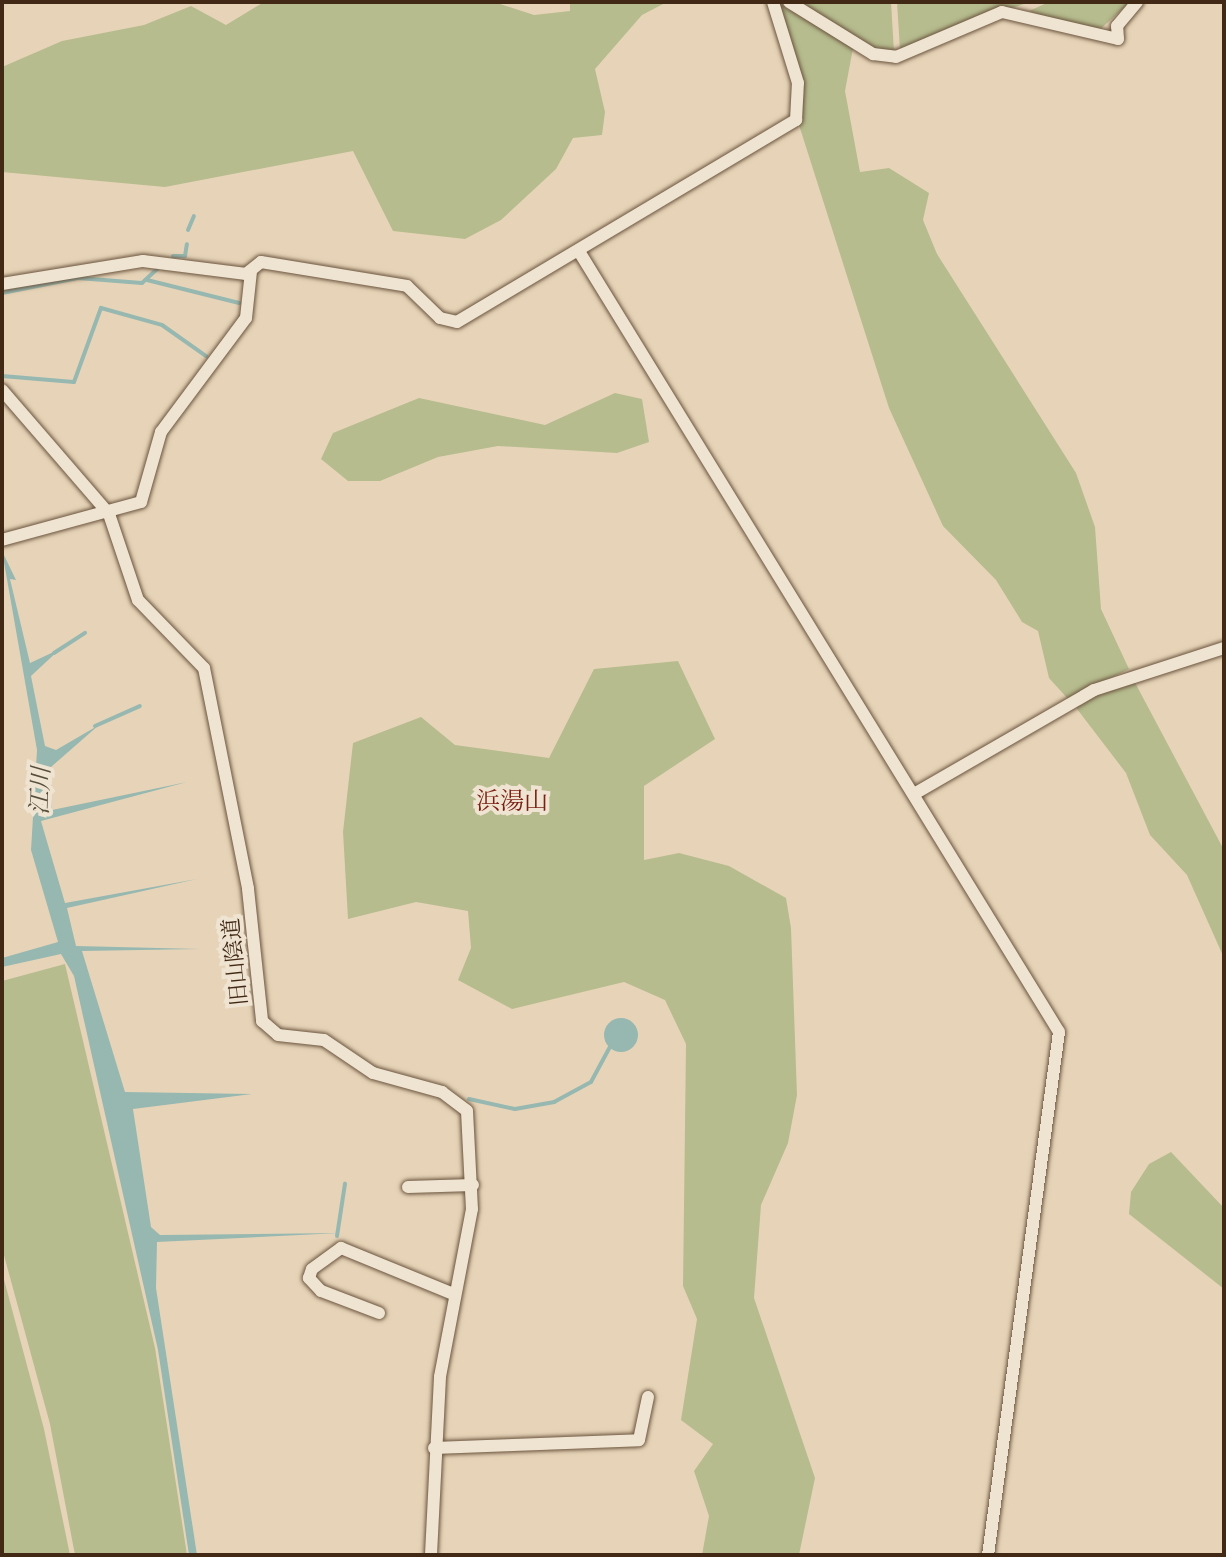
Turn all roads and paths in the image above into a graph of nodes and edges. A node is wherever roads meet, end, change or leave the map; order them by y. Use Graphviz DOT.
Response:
graph roads {
  1 [pos="773,2"];
  2 [pos="789,2"];
  3 [pos="1137,2"];
  4 [pos="580,253"];
  5 [pos="251,271"];
  6 [pos="2,284"];
  7 [pos="2,390"];
  8 [pos="109,514"];
  9 [pos="2,540"];
  10 [pos="1224,648"];
  11 [pos="914,794"];
  12 [pos="473,1185"];
  13 [pos="408,1187"];
  14 [pos="453,1294"];
  15 [pos="379,1313"];
  16 [pos="648,1397"];
  17 [pos="434,1448"];
  18 [pos="431,1555"];
  19 [pos="988,1555"];
  1 -- 4 [label="street"];
  2 -- 3 [label="street"];
  4 -- 5 [label="street"];
  4 -- 11 [label="street"];
  5 -- 6 [label="street"];
  5 -- 8 [label="street"];
  7 -- 8 [label="street, 旧山陰道"];
  8 -- 9 [label="street"];
  8 -- 12 [label="street, 旧山陰道"];
  10 -- 11 [label="street"];
  11 -- 19 [label="street"];
  12 -- 13 [label="street"];
  12 -- 14 [label="street, 旧山陰道"];
  14 -- 15 [label="street"];
  14 -- 17 [label="street, 旧山陰道"];
  16 -- 17 [label="street"];
  17 -- 18 [label="street, 旧山陰道"];
}
